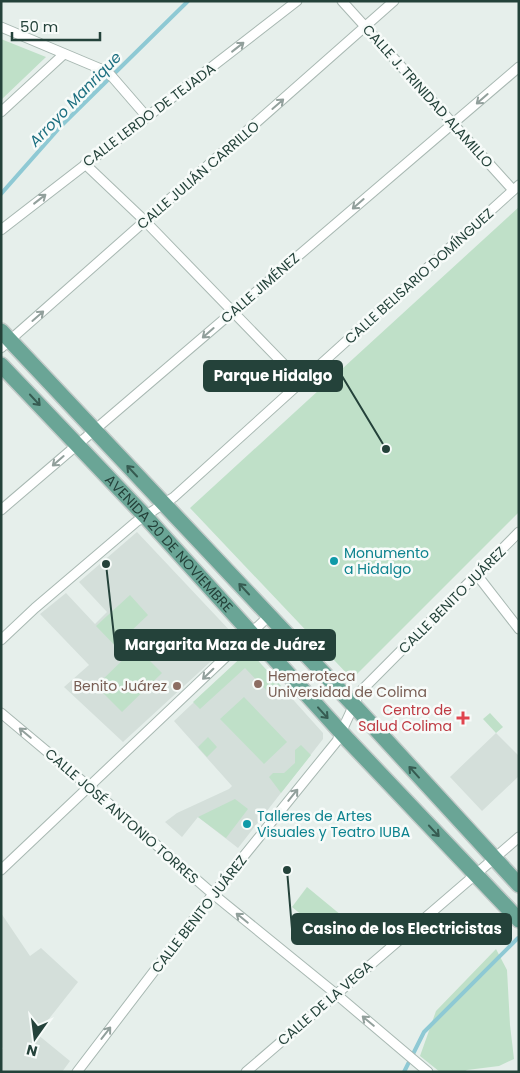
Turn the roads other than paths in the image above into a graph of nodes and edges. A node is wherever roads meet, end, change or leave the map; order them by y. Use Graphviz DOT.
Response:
graph roads {
  1 [pos="297,1"];
  2 [pos="342,1"];
  3 [pos="394,1"];
  4 [pos="365,27"];
  5 [pos="1,28"];
  6 [pos="64,54"];
  7 [pos="519,67"];
  8 [pos="1,112"];
  9 [pos="147,117"];
  10 [pos="453,123"];
  11 [pos="85,164"];
  12 [pos="516,188"];
  13 [pos="145,221"];
  14 [pos="1,230"];
  15 [pos="232,312"];
  16 [pos="4,340"];
  17 [pos="1,365"];
  18 [pos="302,382"];
  19 [pos="95,430"];
  20 [pos="77,445"];
  21 [pos="164,504"];
  22 [pos="1,510"];
  23 [pos="145,516"];
  24 [pos="519,532"];
  25 [pos="477,575"];
  26 [pos="269,616"];
  27 [pos="519,629"];
  28 [pos="251,633"];
  29 [pos="1,640"];
  30 [pos="354,706"];
  31 [pos="1,713"];
  32 [pos="341,732"];
  33 [pos="89,787"];
  34 [pos="519,837"];
  35 [pos="494,858"];
  36 [pos="1,870"];
  37 [pos="475,874"];
  38 [pos="519,885"];
  39 [pos="213,894"];
  40 [pos="519,920"];
  41 [pos="336,994"];
  42 [pos="77,1072"];
  43 [pos="246,1072"];
  44 [pos="428,1072"];
  9 -- 1 [label="street, CALLE LERDO DE TEJADA, one-way"];
  2 -- 4 [label="street, CALLE J. TRINIDAD ALAMILLO"];
  3 -- 4 [label="street, CALLE JULIÁN CARRILLO"];
  4 -- 10 [label="street, CALLE J. TRINIDAD ALAMILLO"];
  13 -- 4 [label="street, CALLE JULIÁN CARRILLO, one-way"];
  5 -- 6 [label="street"];
  6 -- 8 [label="street"];
  6 -- 9 [label="street"];
  7 -- 10 [label="street, CALLE JIMÉNEZ, one-way"];
  9 -- 11 [label="street, CALLE LERDO DE TEJADA"];
  10 -- 12 [label="street, CALLE J. TRINIDAD ALAMILLO"];
  10 -- 15 [label="street, CALLE JIMÉNEZ, one-way"];
  11 -- 13 [label="street"];
  14 -- 11 [label="street, CALLE LERDO DE TEJADA, one-way"];
  12 -- 18 [label="street, CALLE BELISARIO DOMÍNGUEZ"];
  13 -- 15 [label="street"];
  16 -- 13 [label="street, CALLE JULIÁN CARRILLO, one-way"];
  15 -- 18 [label="street"];
  15 -- 19 [label="street, CALLE JIMÉNEZ, one-way"];
  16 -- 19 [label="main road, AVENIDA 20 DE NOVIEMBRE"];
  17 -- 20 [label="main road, AVENIDA 20 DE NOVIEMBRE, one-way"];
  18 -- 21 [label="street, CALLE BELISARIO DOMÍNGUEZ"];
  19 -- 20 [label="street, CALLE JIMÉNEZ"];
  21 -- 19 [label="main road, AVENIDA 20 DE NOVIEMBRE, one-way"];
  20 -- 22 [label="street, CALLE JIMÉNEZ, one-way"];
  20 -- 23 [label="main road, AVENIDA 20 DE NOVIEMBRE"];
  21 -- 23 [label="street, CALLE BELISARIO DOMÍNGUEZ"];
  26 -- 21 [label="main road, AVENIDA 20 DE NOVIEMBRE, one-way"];
  23 -- 28 [label="main road, AVENIDA 20 DE NOVIEMBRE"];
  23 -- 29 [label="street, CALLE BELISARIO DOMÍNGUEZ"];
  24 -- 25 [label="street, CALLE BENITO JUÁREZ"];
  25 -- 27 [label="street"];
  25 -- 30 [label="street, CALLE BENITO JUÁREZ"];
  26 -- 28 [label="street"];
  26 -- 30 [label="main road, AVENIDA 20 DE NOVIEMBRE"];
  28 -- 32 [label="main road, AVENIDA 20 DE NOVIEMBRE, one-way"];
  28 -- 33 [label="street, one-way"];
  30 -- 32 [label="street, CALLE BENITO JUÁREZ"];
  35 -- 30 [label="main road, AVENIDA 20 DE NOVIEMBRE, one-way"];
  33 -- 31 [label="street, CALLE JOSÉ ANTONIO TORRES, one-way"];
  32 -- 37 [label="main road, AVENIDA 20 DE NOVIEMBRE, one-way"];
  39 -- 32 [label="street, CALLE BENITO JUÁREZ, one-way"];
  33 -- 36 [label="street"];
  33 -- 39 [label="street, CALLE JOSÉ ANTONIO TORRES"];
  34 -- 35 [label="street, CALLE DE LA VEGA"];
  35 -- 37 [label="street, CALLE DE LA VEGA"];
  35 -- 38 [label="main road, AVENIDA 20 DE NOVIEMBRE"];
  37 -- 40 [label="main road, AVENIDA 20 DE NOVIEMBRE"];
  37 -- 41 [label="street, CALLE DE LA VEGA"];
  41 -- 39 [label="street, CALLE JOSÉ ANTONIO TORRES, one-way"];
  42 -- 39 [label="street, CALLE BENITO JUÁREZ, one-way"];
  41 -- 43 [label="street, CALLE DE LA VEGA"];
  44 -- 41 [label="street, CALLE JOSÉ ANTONIO TORRES, one-way"];
}
